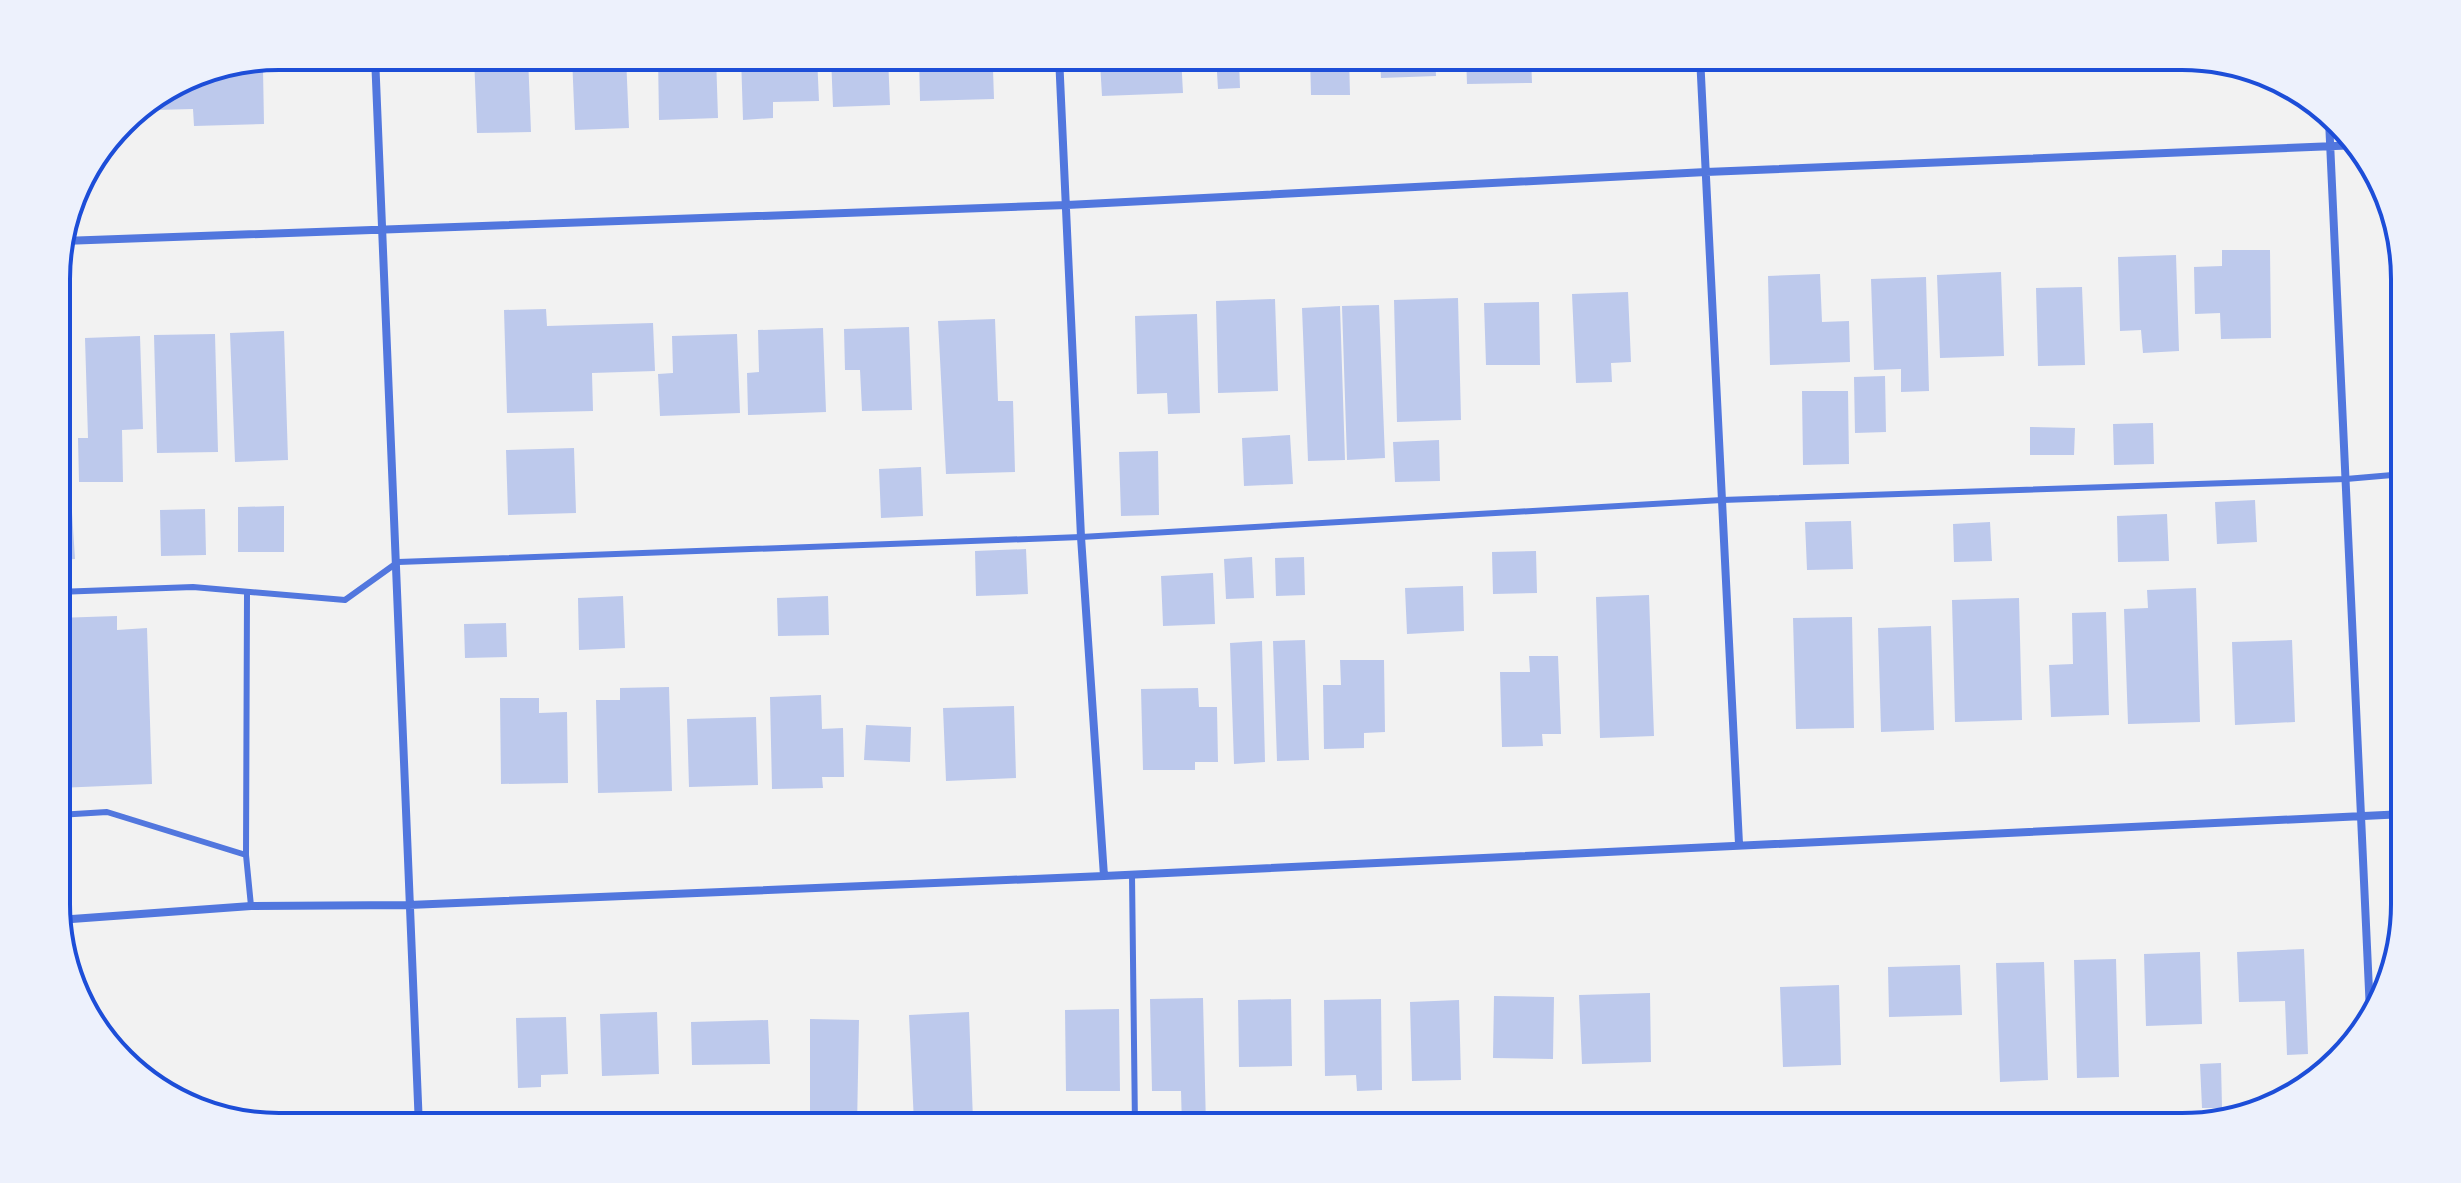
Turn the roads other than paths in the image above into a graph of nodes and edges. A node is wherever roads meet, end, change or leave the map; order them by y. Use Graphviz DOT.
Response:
graph roads {
  1 [pos="376,70"];
  2 [pos="1060,70"];
  3 [pos="1701,70"];
  4 [pos="2330,131"];
  5 [pos="2343,146"];
  6 [pos="2331,147"];
  7 [pos="1706,172"];
  8 [pos="1067,205"];
  9 [pos="383,227"];
  10 [pos="74,241"];
  11 [pos="2391,475"];
  12 [pos="2346,479"];
  13 [pos="1722,500"];
  14 [pos="1081,537"];
  15 [pos="398,562"];
  16 [pos="70,592"];
  17 [pos="247,594"];
  18 [pos="70,814"];
  19 [pos="2391,815"];
  20 [pos="2361,816"];
  21 [pos="1739,844"];
  22 [pos="246,855"];
  23 [pos="1132,875"];
  24 [pos="1104,876"];
  25 [pos="409,905"];
  26 [pos="251,906"];
  27 [pos="71,919"];
  28 [pos="2369,996"];
  29 [pos="418,1113"];
  30 [pos="1135,1113"];
  1 -- 9 [label="street"];
  2 -- 8 [label="street"];
  3 -- 7 [label="street"];
  4 -- 6 [label="street"];
  5 -- 6 [label="street"];
  6 -- 7 [label="street"];
  6 -- 12 [label="street"];
  7 -- 8 [label="street"];
  7 -- 13 [label="street"];
  8 -- 9 [label="street"];
  8 -- 14 [label="street"];
  9 -- 10 [label="street"];
  9 -- 15 [label="street"];
  11 -- 12 [label="lane"];
  12 -- 13 [label="lane"];
  12 -- 20 [label="street"];
  13 -- 14 [label="lane"];
  13 -- 21 [label="street"];
  14 -- 15 [label="lane"];
  14 -- 24 [label="street"];
  15 -- 17 [label="lane"];
  15 -- 25 [label="street"];
  16 -- 17 [label="lane"];
  17 -- 22 [label="lane"];
  18 -- 22 [label="lane"];
  19 -- 20 [label="street"];
  20 -- 21 [label="street"];
  20 -- 28 [label="street"];
  21 -- 23 [label="street"];
  22 -- 26 [label="lane"];
  23 -- 24 [label="street"];
  23 -- 30 [label="lane"];
  24 -- 25 [label="street"];
  25 -- 26 [label="street"];
  25 -- 29 [label="street"];
  26 -- 27 [label="street"];
}
